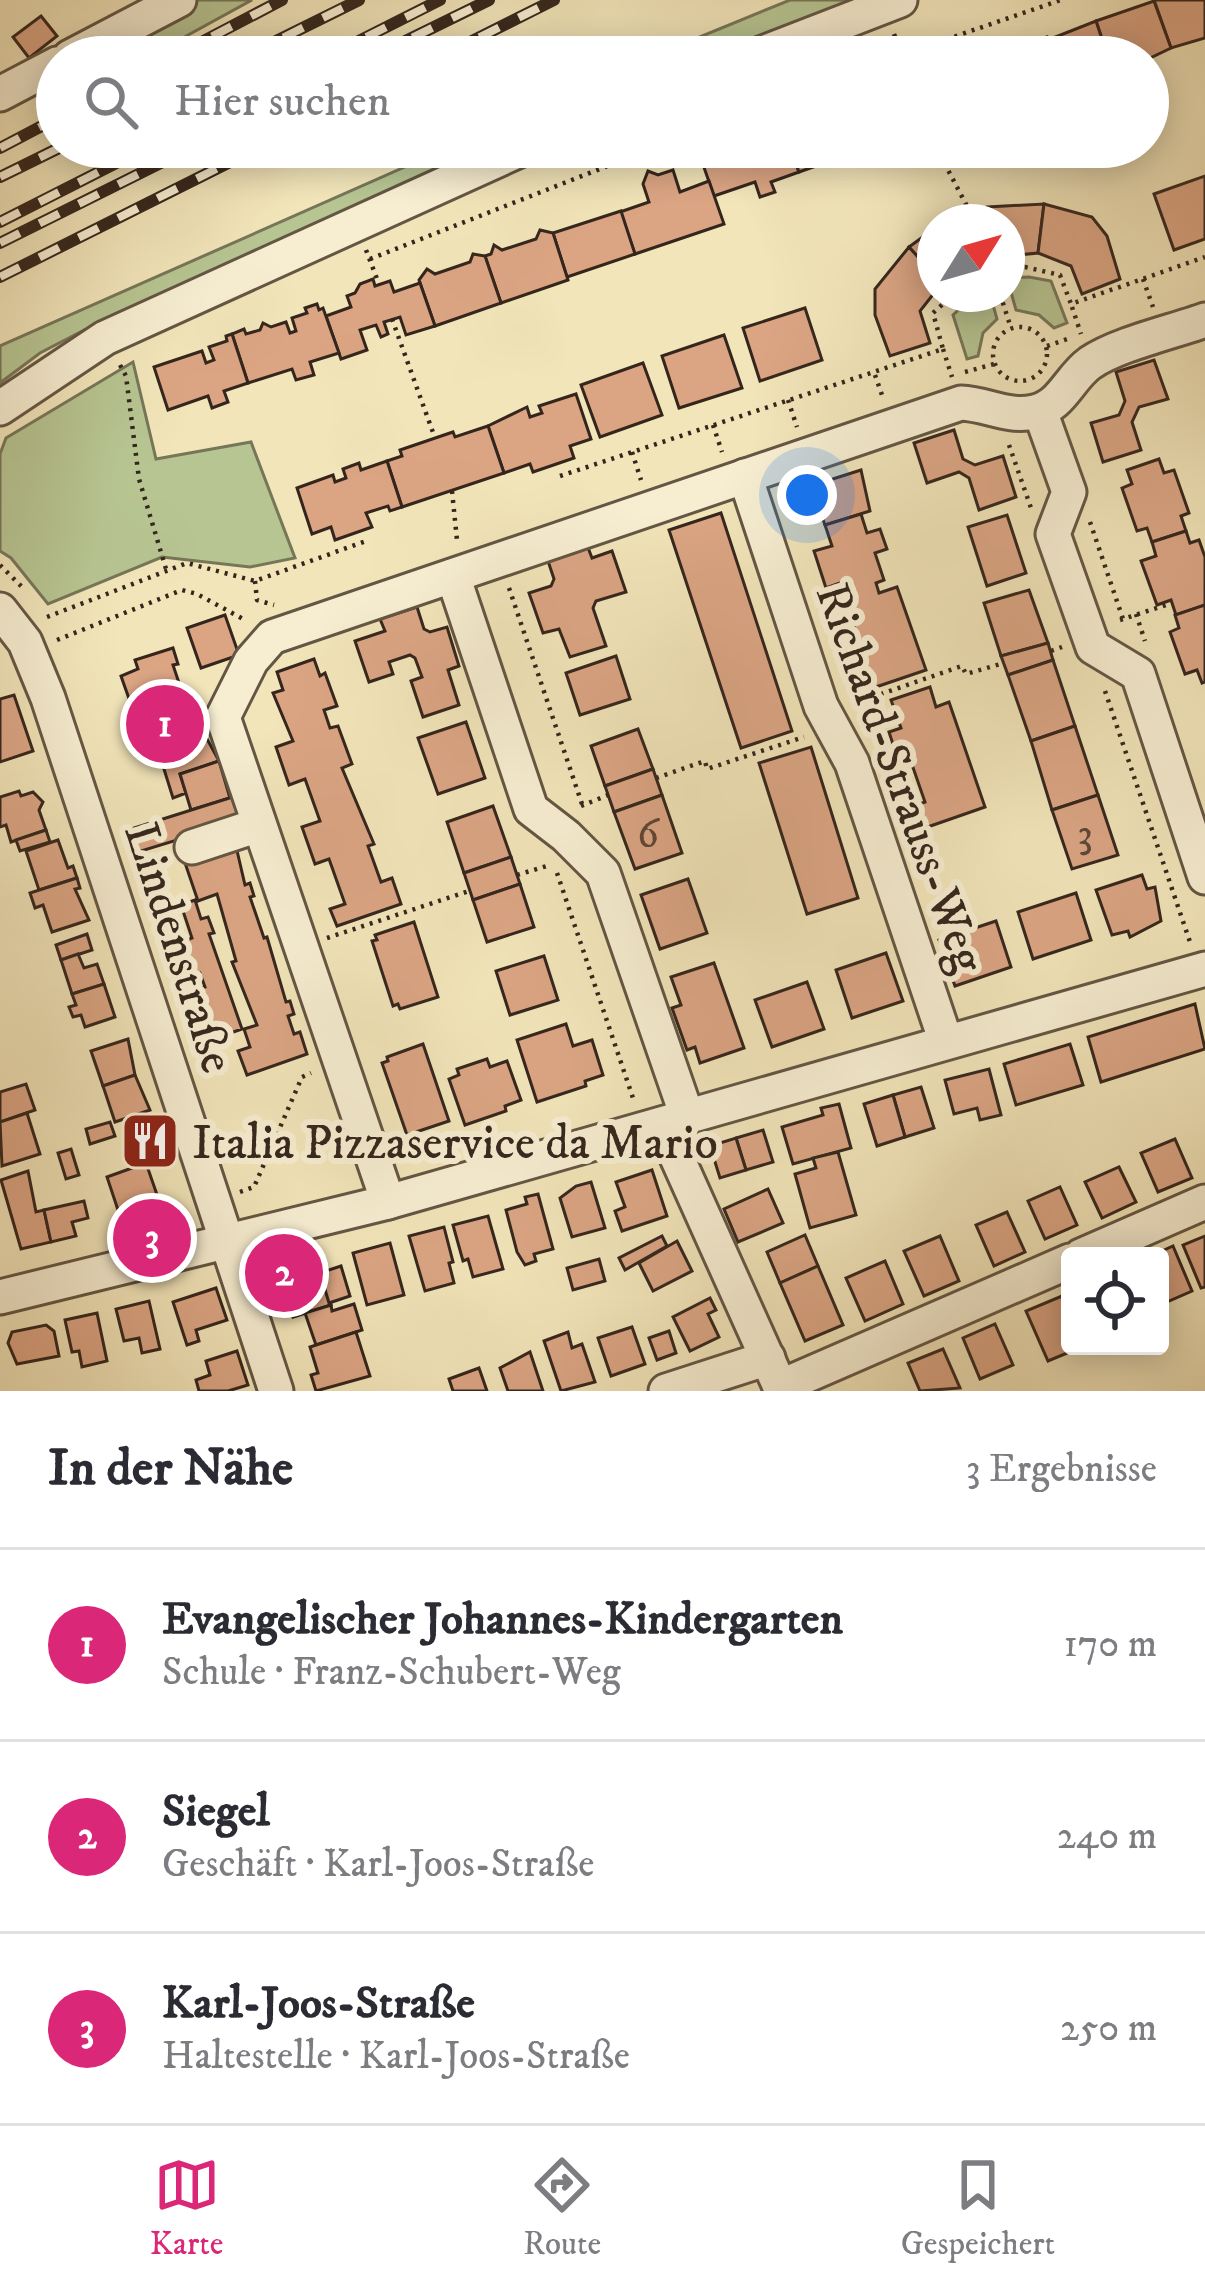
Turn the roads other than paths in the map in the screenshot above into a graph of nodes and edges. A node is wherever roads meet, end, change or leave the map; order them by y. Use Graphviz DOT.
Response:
graph roads {
  1 [pos="179,0"];
  2 [pos="900,0"];
  3 [pos="110,36"];
  4 [pos="807,36"];
  5 [pos="36,75"];
  6 [pos="0,94"];
  7 [pos="480,168"];
  8 [pos="1205,320"];
  9 [pos="0,408"];
  10 [pos="1040,411"];
  11 [pos="746,476"];
  12 [pos="453,576"];
  13 [pos="0,610"];
  14 [pos="32,639"];
  15 [pos="259,825"];
  16 [pos="192,847"];
  17 [pos="1205,877"];
  18 [pos="1201,970"];
  19 [pos="946,1042"];
  20 [pos="664,1123"];
  21 [pos="388,1202"];
  22 [pos="1205,1202"];
  23 [pos="228,1242"];
  24 [pos="1102,1247"];
  25 [pos="1061,1265"];
  26 [pos="0,1298"];
  27 [pos="777,1379"];
  28 [pos="276,1391"];
  29 [pos="666,1391"];
  1 -- 3 [label="street"];
  2 -- 4 [label="street"];
  5 -- 6 [label="street"];
  7 -- 9 [label="street"];
  8 -- 10 [label="street"];
  10 -- 11 [label="street"];
  10 -- 17 [label="street"];
  11 -- 12 [label="street"];
  11 -- 19 [label="street, Richard-Strauss-Weg"];
  12 -- 15 [label="street"];
  12 -- 20 [label="street"];
  13 -- 14 [label="street, Lindenstraße"];
  14 -- 23 [label="street, Lindenstraße"];
  15 -- 16 [label="street"];
  15 -- 21 [label="street"];
  18 -- 19 [label="street"];
  19 -- 20 [label="street"];
  20 -- 21 [label="street"];
  20 -- 27 [label="street"];
  21 -- 23 [label="street"];
  22 -- 24 [label="street"];
  23 -- 26 [label="street"];
  23 -- 28 [label="street, Lindenstraße"];
  25 -- 27 [label="street"];
  27 -- 29 [label="street"];
}
